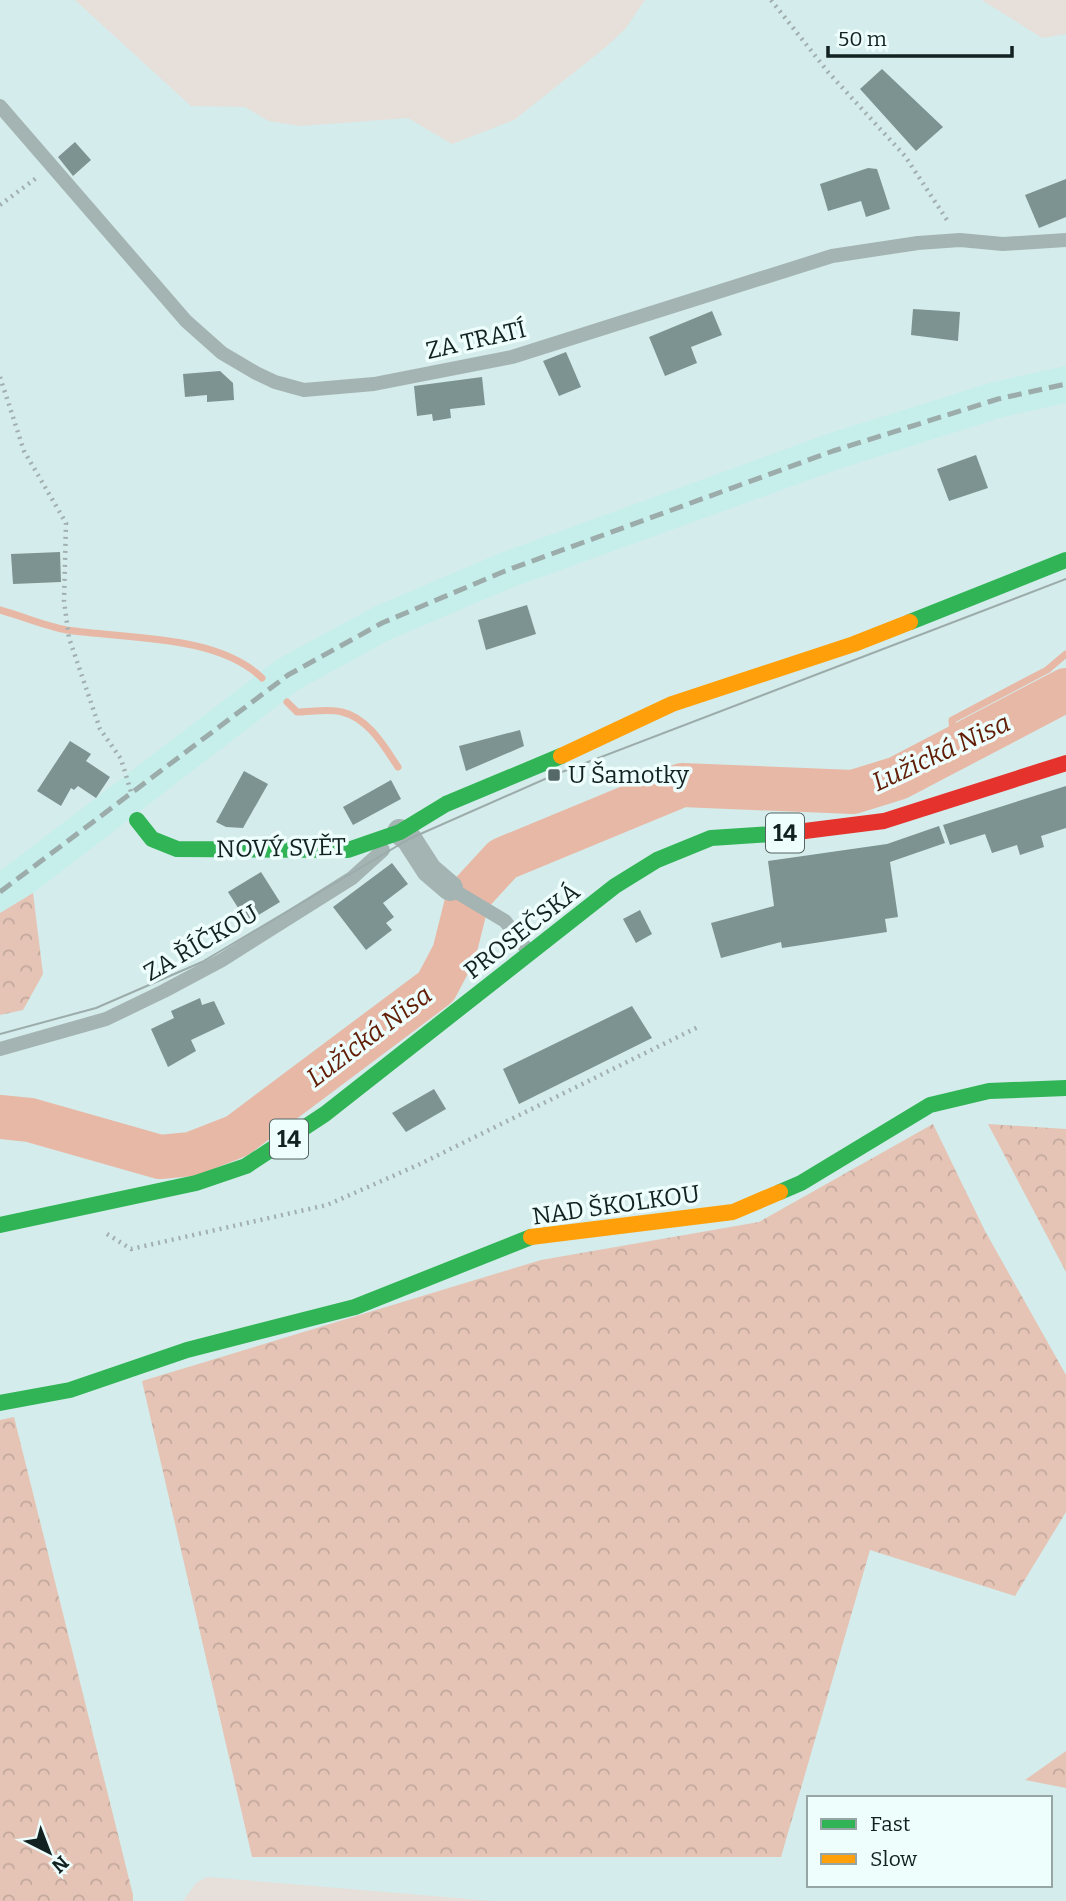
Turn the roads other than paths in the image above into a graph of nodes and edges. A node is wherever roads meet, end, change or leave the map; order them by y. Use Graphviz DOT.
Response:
graph roads {
  1 [pos="0,106"];
  2 [pos="1066,240"];
  3 [pos="1066,560"];
  4 [pos="1066,764"];
  5 [pos="137,820"];
  6 [pos="400,832"];
  7 [pos="450,888"];
  8 [pos="530,954"];
  9 [pos="0,1049"];
  10 [pos="1066,1088"];
  11 [pos="0,1224"];
  12 [pos="0,1403"];
  1 -- 2 [label="lane, ZA TRATÍ"];
  3 -- 6 [label="street"];
  4 -- 8 [label="street, PROSEČSKÁ / 14"];
  5 -- 6 [label="street, NOVÝ SVĚT"];
  6 -- 7 [label="street"];
  6 -- 9 [label="lane, ZA ŘÍČKOU"];
  7 -- 8 [label="lane"];
  8 -- 11 [label="street, PROSEČSKÁ / 14"];
  10 -- 12 [label="street, NAD ŠKOLKOU"];
}
